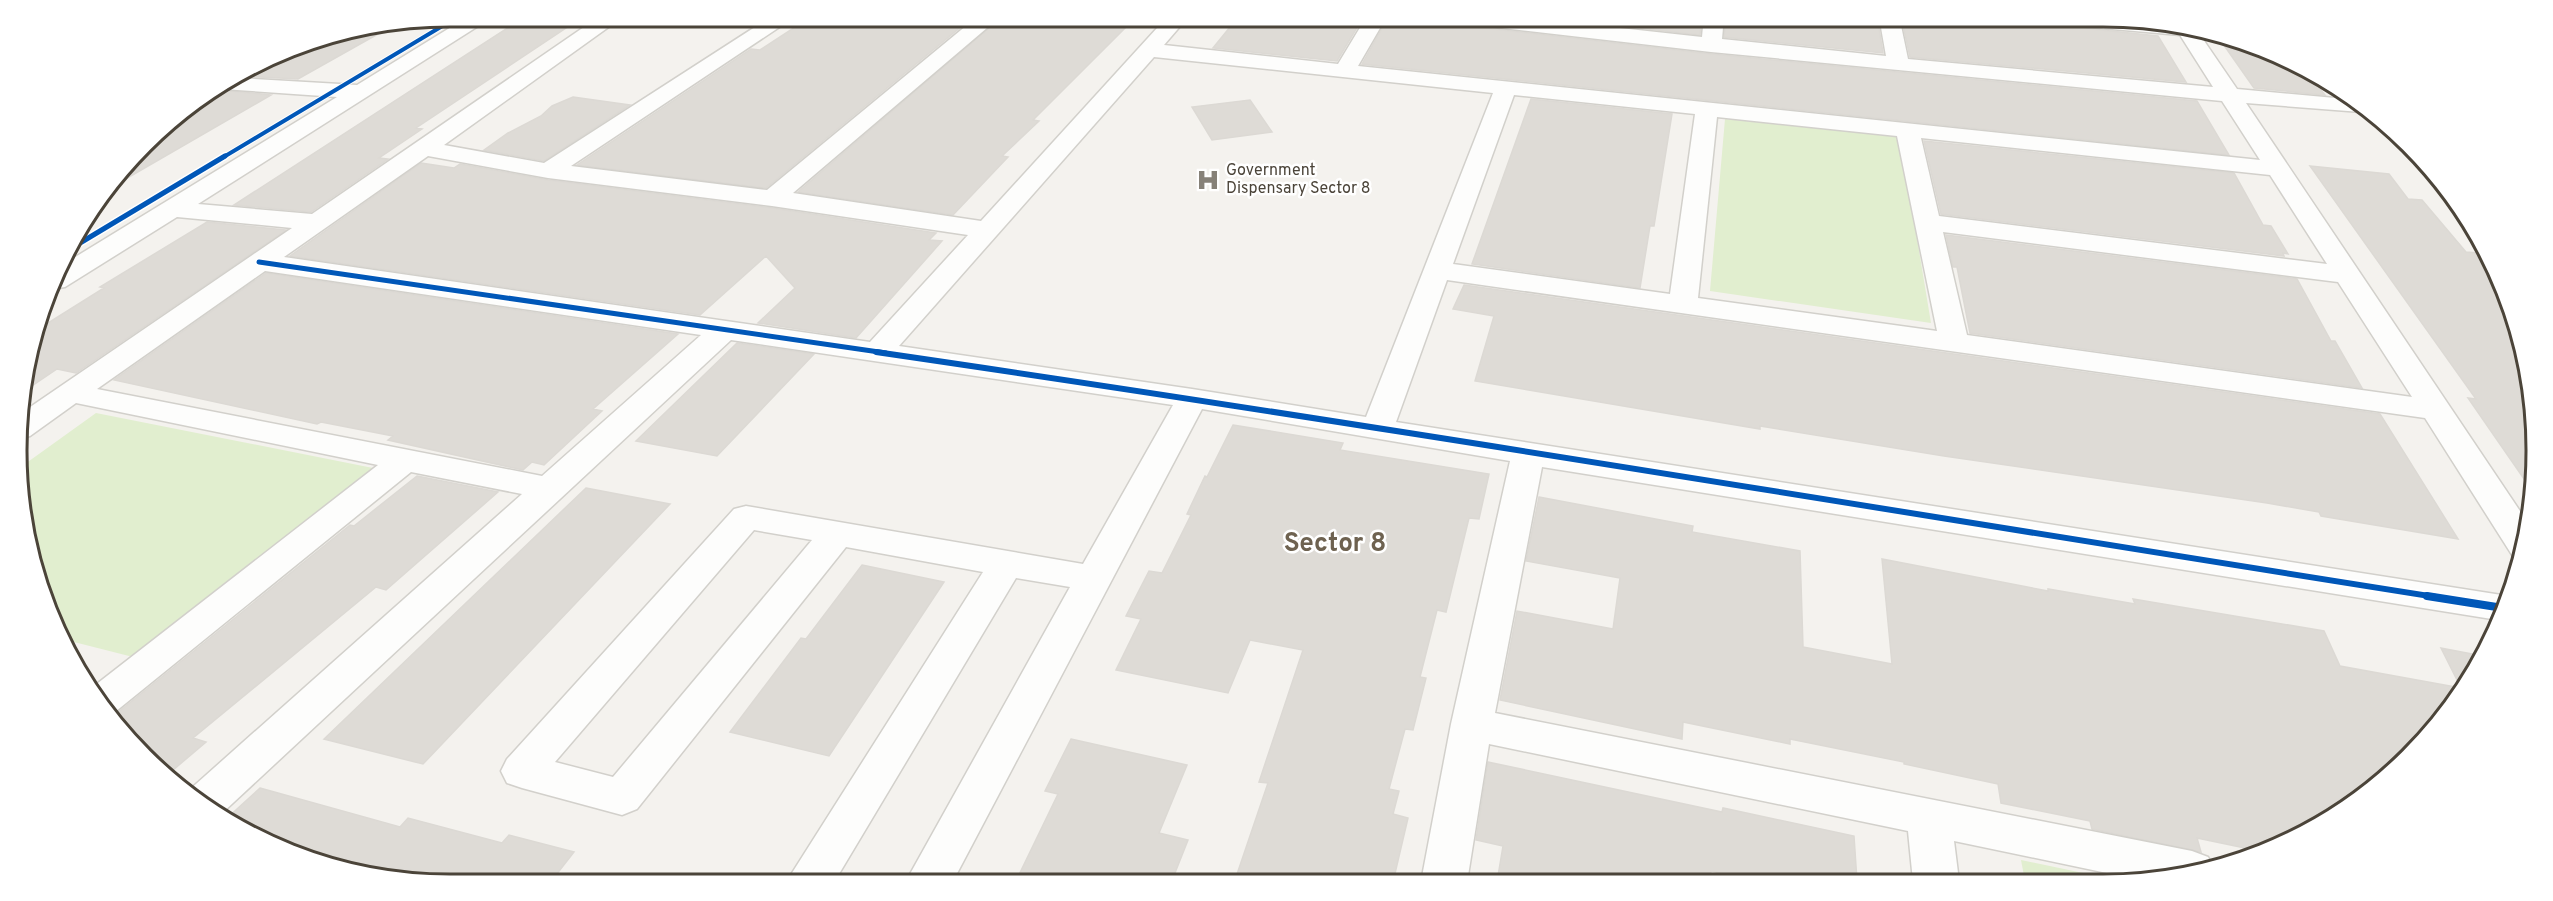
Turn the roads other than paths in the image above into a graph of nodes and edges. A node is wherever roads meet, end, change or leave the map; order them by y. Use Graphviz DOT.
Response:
graph roads {
  1 [pos="440,27"];
  2 [pos="466,27"];
  3 [pos="598,27"];
  4 [pos="769,27"];
  5 [pos="979,27"];
  6 [pos="1169,27"];
  7 [pos="1371,27"];
  8 [pos="1586,27"];
  9 [pos="1713,27"];
  10 [pos="1891,27"];
  11 [pos="2190,36"];
  12 [pos="1711,45"];
  13 [pos="1149,50"];
  14 [pos="1898,64"];
  15 [pos="1344,72"];
  16 [pos="238,85"];
  17 [pos="1506,88"];
  18 [pos="337,90"];
  19 [pos="362,92"];
  20 [pos="2228,94"];
  21 [pos="2348,106"];
  22 [pos="1707,109"];
  23 [pos="1907,130"];
  24 [pos="424,148"];
  25 [pos="2278,169"];
  26 [pos="548,171"];
  27 [pos="771,198"];
  28 [pos="173,208"];
  29 [pos="317,222"];
  30 [pos="1927,222"];
  31 [pos="988,230"];
  32 [pos="83,241"];
  33 [pos="259,262"];
  34 [pos="1438,270"];
  35 [pos="65,275"];
  36 [pos="2347,275"];
  37 [pos="1683,303"];
  38 [pos="724,330"];
  39 [pos="1954,342"];
  40 [pos="877,353"];
  41 [pos="71,393"];
  42 [pos="1192,398"];
  43 [pos="2436,410"];
  44 [pos="28,423"];
  45 [pos="1377,429"];
  46 [pos="1528,454"];
  47 [pos="406,459"];
  48 [pos="550,489"];
  49 [pos="838,533"];
  50 [pos="2517,536"];
  51 [pos="1007,563"];
  52 [pos="1094,579"];
  53 [pos="2496,607"];
  54 [pos="102,691"];
  55 [pos="1472,724"];
  56 [pos="209,798"];
  57 [pos="1928,815"];
  58 [pos="2175,867"];
  59 [pos="814,874"];
  60 [pos="933,874"];
  61 [pos="1445,874"];
  62 [pos="1935,874"];
  1 -- 18 [label="street"];
  2 -- 19 [label="street"];
  3 -- 24 [label="street"];
  4 -- 26 [label="street"];
  5 -- 27 [label="street"];
  6 -- 13 [label="street"];
  7 -- 15 [label="street"];
  8 -- 12 [label="street"];
  9 -- 12 [label="street"];
  10 -- 14 [label="street"];
  11 -- 20 [label="street"];
  12 -- 14 [label="street"];
  13 -- 15 [label="street"];
  13 -- 31 [label="street"];
  14 -- 20 [label="street"];
  15 -- 17 [label="street"];
  16 -- 18 [label="street"];
  17 -- 22 [label="street"];
  17 -- 34 [label="street"];
  18 -- 19 [label="street"];
  18 -- 32 [label="street"];
  19 -- 28 [label="street"];
  20 -- 21 [label="street"];
  20 -- 25 [label="street"];
  22 -- 23 [label="street"];
  22 -- 37 [label="street"];
  23 -- 25 [label="street"];
  23 -- 30 [label="street"];
  24 -- 26 [label="street"];
  24 -- 29 [label="street"];
  25 -- 36 [label="street"];
  26 -- 27 [label="street"];
  27 -- 31 [label="street"];
  28 -- 29 [label="street"];
  28 -- 35 [label="street"];
  29 -- 33 [label="street"];
  30 -- 36 [label="street"];
  30 -- 39 [label="street"];
  31 -- 40 [label="street"];
  33 -- 38 [label="street"];
  33 -- 41 [label="street"];
  34 -- 37 [label="street"];
  34 -- 45 [label="street"];
  36 -- 43 [label="street"];
  37 -- 39 [label="street"];
  38 -- 40 [label="street"];
  38 -- 48 [label="street"];
  39 -- 43 [label="street"];
  40 -- 42 [label="street"];
  41 -- 44 [label="street"];
  41 -- 47 [label="street"];
  42 -- 45 [label="street"];
  42 -- 52 [label="street"];
  43 -- 50 [label="street"];
  45 -- 46 [label="street"];
  46 -- 53 [label="street"];
  46 -- 55 [label="street"];
  47 -- 48 [label="street"];
  47 -- 54 [label="street"];
  48 -- 56 [label="street"];
  49 -- 49 [label="street"];
  49 -- 51 [label="street"];
  51 -- 52 [label="street"];
  51 -- 59 [label="street"];
  52 -- 60 [label="street"];
  55 -- 57 [label="street"];
  55 -- 61 [label="street"];
  57 -- 58 [label="street"];
  57 -- 62 [label="street"];
}
